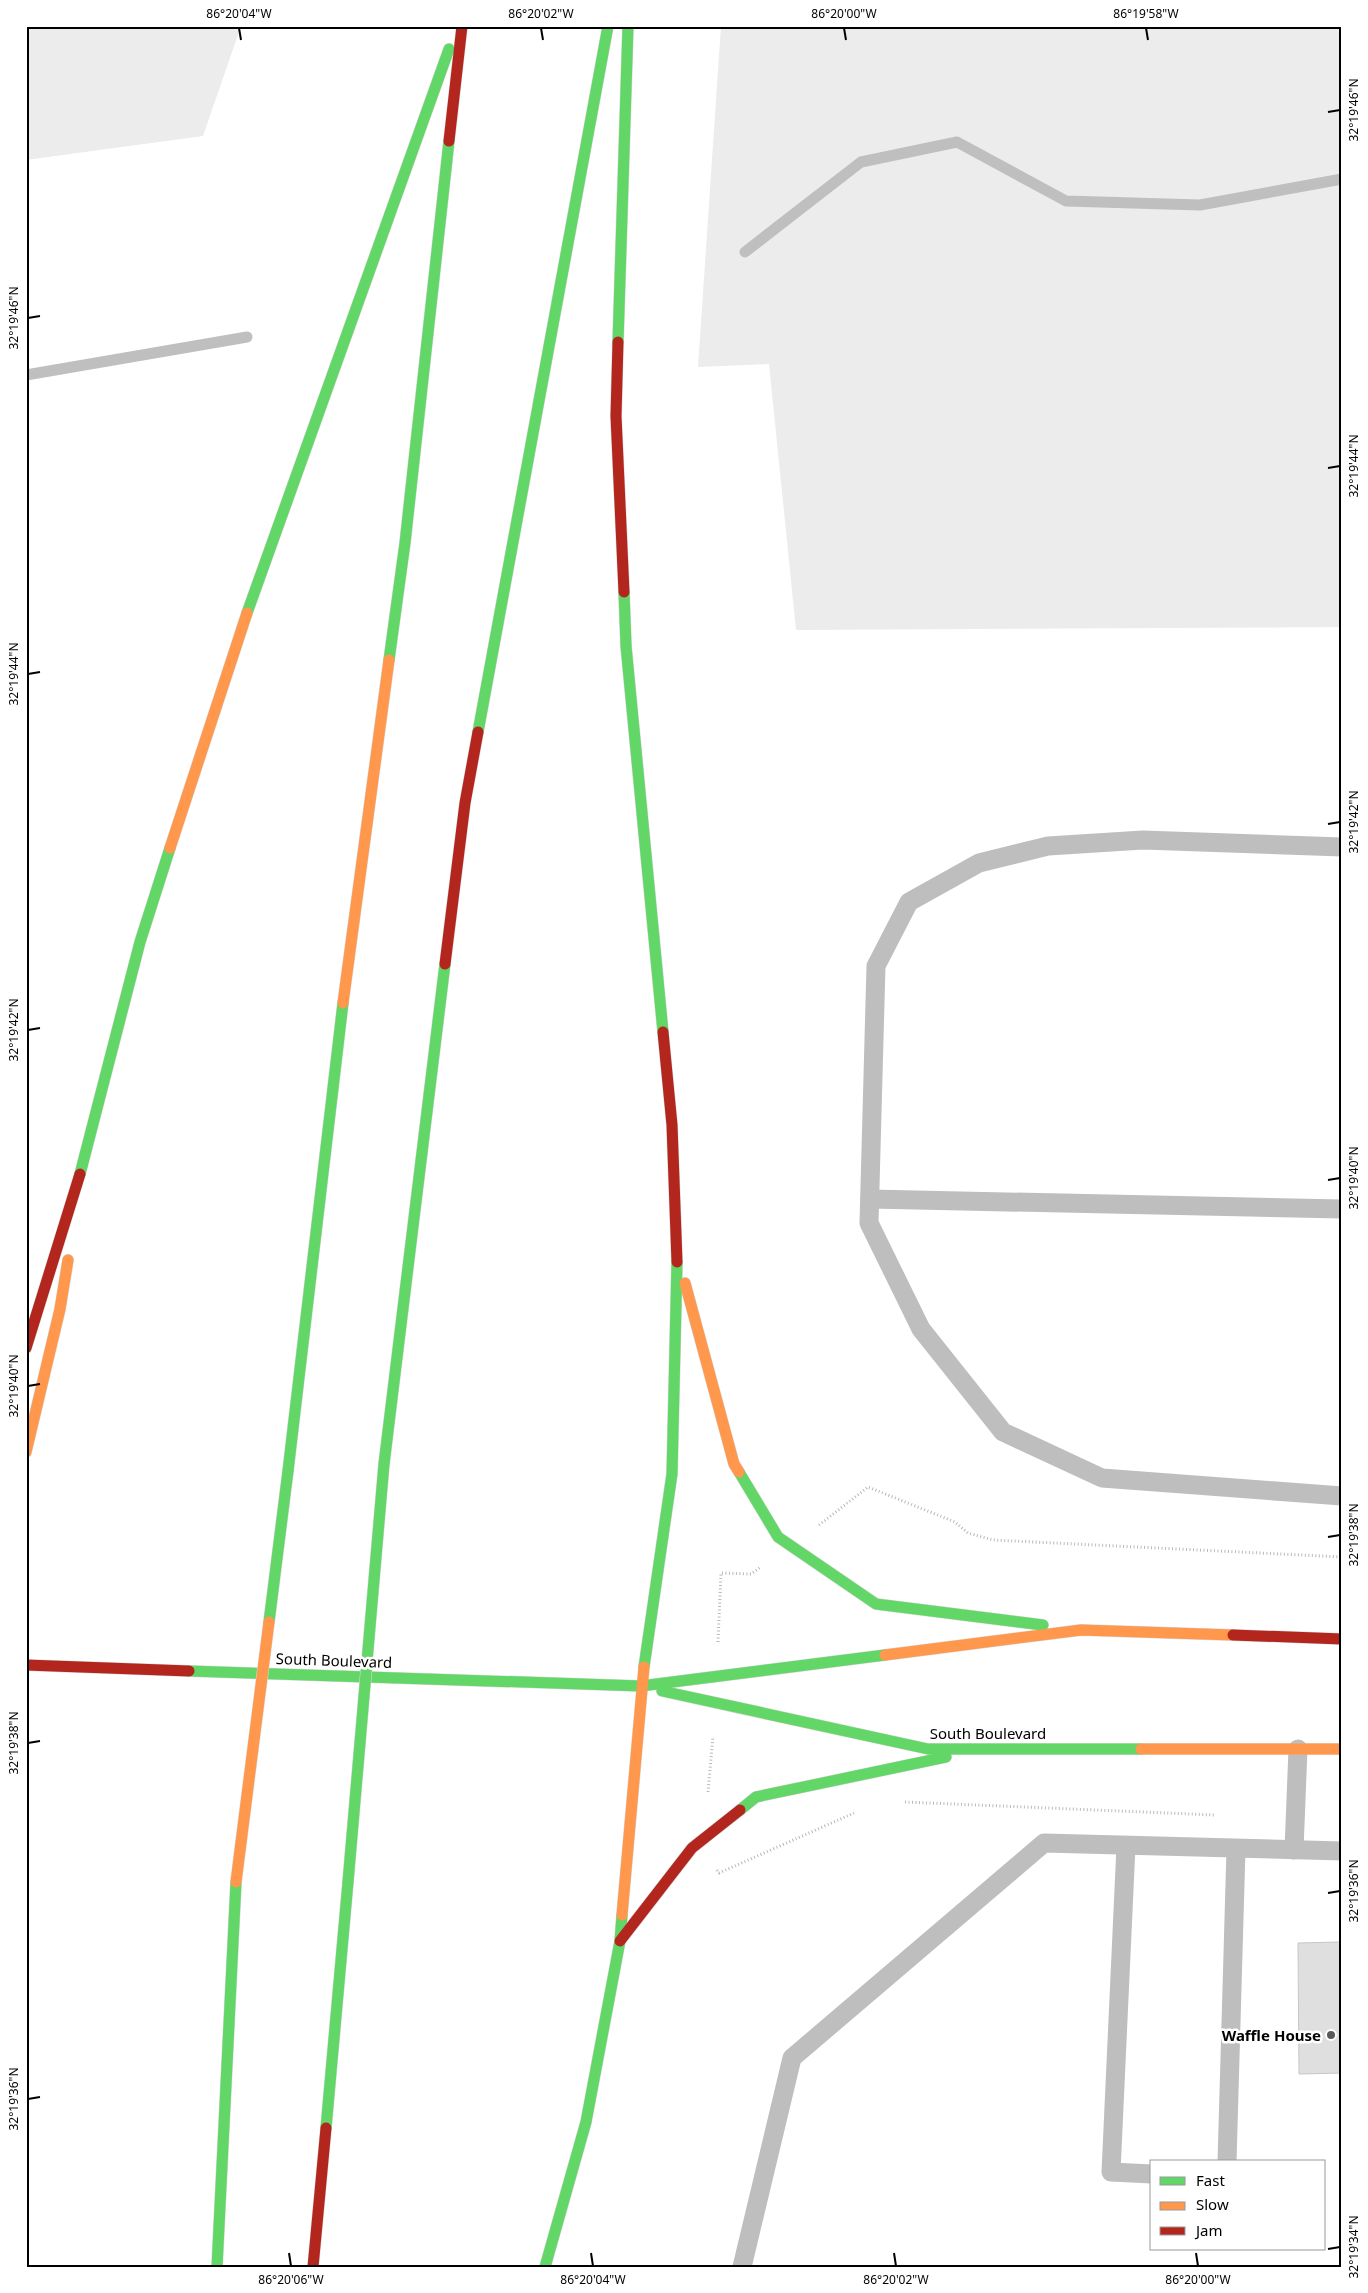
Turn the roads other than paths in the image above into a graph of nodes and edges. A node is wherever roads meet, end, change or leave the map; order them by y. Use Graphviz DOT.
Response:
graph roads {
  1 [pos="457,26"];
  2 [pos="462,26"];
  3 [pos="608,26"];
  4 [pos="628,26"];
  5 [pos="1342,847"];
  6 [pos="88,1147"];
  7 [pos="870,1199"];
  8 [pos="1342,1209"];
  9 [pos="676,1253"];
  10 [pos="26,1348"];
  11 [pos="26,1452"];
  12 [pos="1342,1496"];
  13 [pos="1081,1630"];
  14 [pos="1342,1639"];
  15 [pos="26,1665"];
  16 [pos="641,1686"];
  17 [pos="991,1748"];
  18 [pos="1298,1749"];
  19 [pos="1342,1749"];
  20 [pos="1126,1846"];
  21 [pos="1236,1849"];
  22 [pos="1294,1850"];
  23 [pos="1342,1852"];
  24 [pos="620,1941"];
  25 [pos="1227,2160"];
  26 [pos="1150,2174"];
  27 [pos="218,2267"];
  28 [pos="313,2267"];
  29 [pos="546,2267"];
  30 [pos="742,2267"];
  1 -- 6 [label="highway"];
  2 -- 27 [label="highway, bridge"];
  3 -- 28 [label="highway, bridge"];
  4 -- 9 [label="highway"];
  5 -- 7 [label="lane"];
  6 -- 10 [label="highway"];
  6 -- 11 [label="highway"];
  7 -- 8 [label="lane"];
  7 -- 12 [label="lane"];
  9 -- 13 [label="highway"];
  9 -- 16 [label="highway"];
  13 -- 14 [label="highway, South Boulevard"];
  13 -- 16 [label="highway, South Boulevard"];
  15 -- 16 [label="highway, South Boulevard"];
  16 -- 17 [label="highway, South Boulevard"];
  16 -- 24 [label="highway"];
  17 -- 18 [label="highway, South Boulevard"];
  17 -- 24 [label="highway"];
  18 -- 19 [label="highway, South Boulevard"];
  18 -- 22 [label="lane"];
  20 -- 21 [label="lane"];
  20 -- 26 [label="lane"];
  20 -- 30 [label="lane"];
  21 -- 22 [label="lane"];
  21 -- 25 [label="lane"];
  22 -- 23 [label="lane"];
  24 -- 29 [label="highway"];
}
